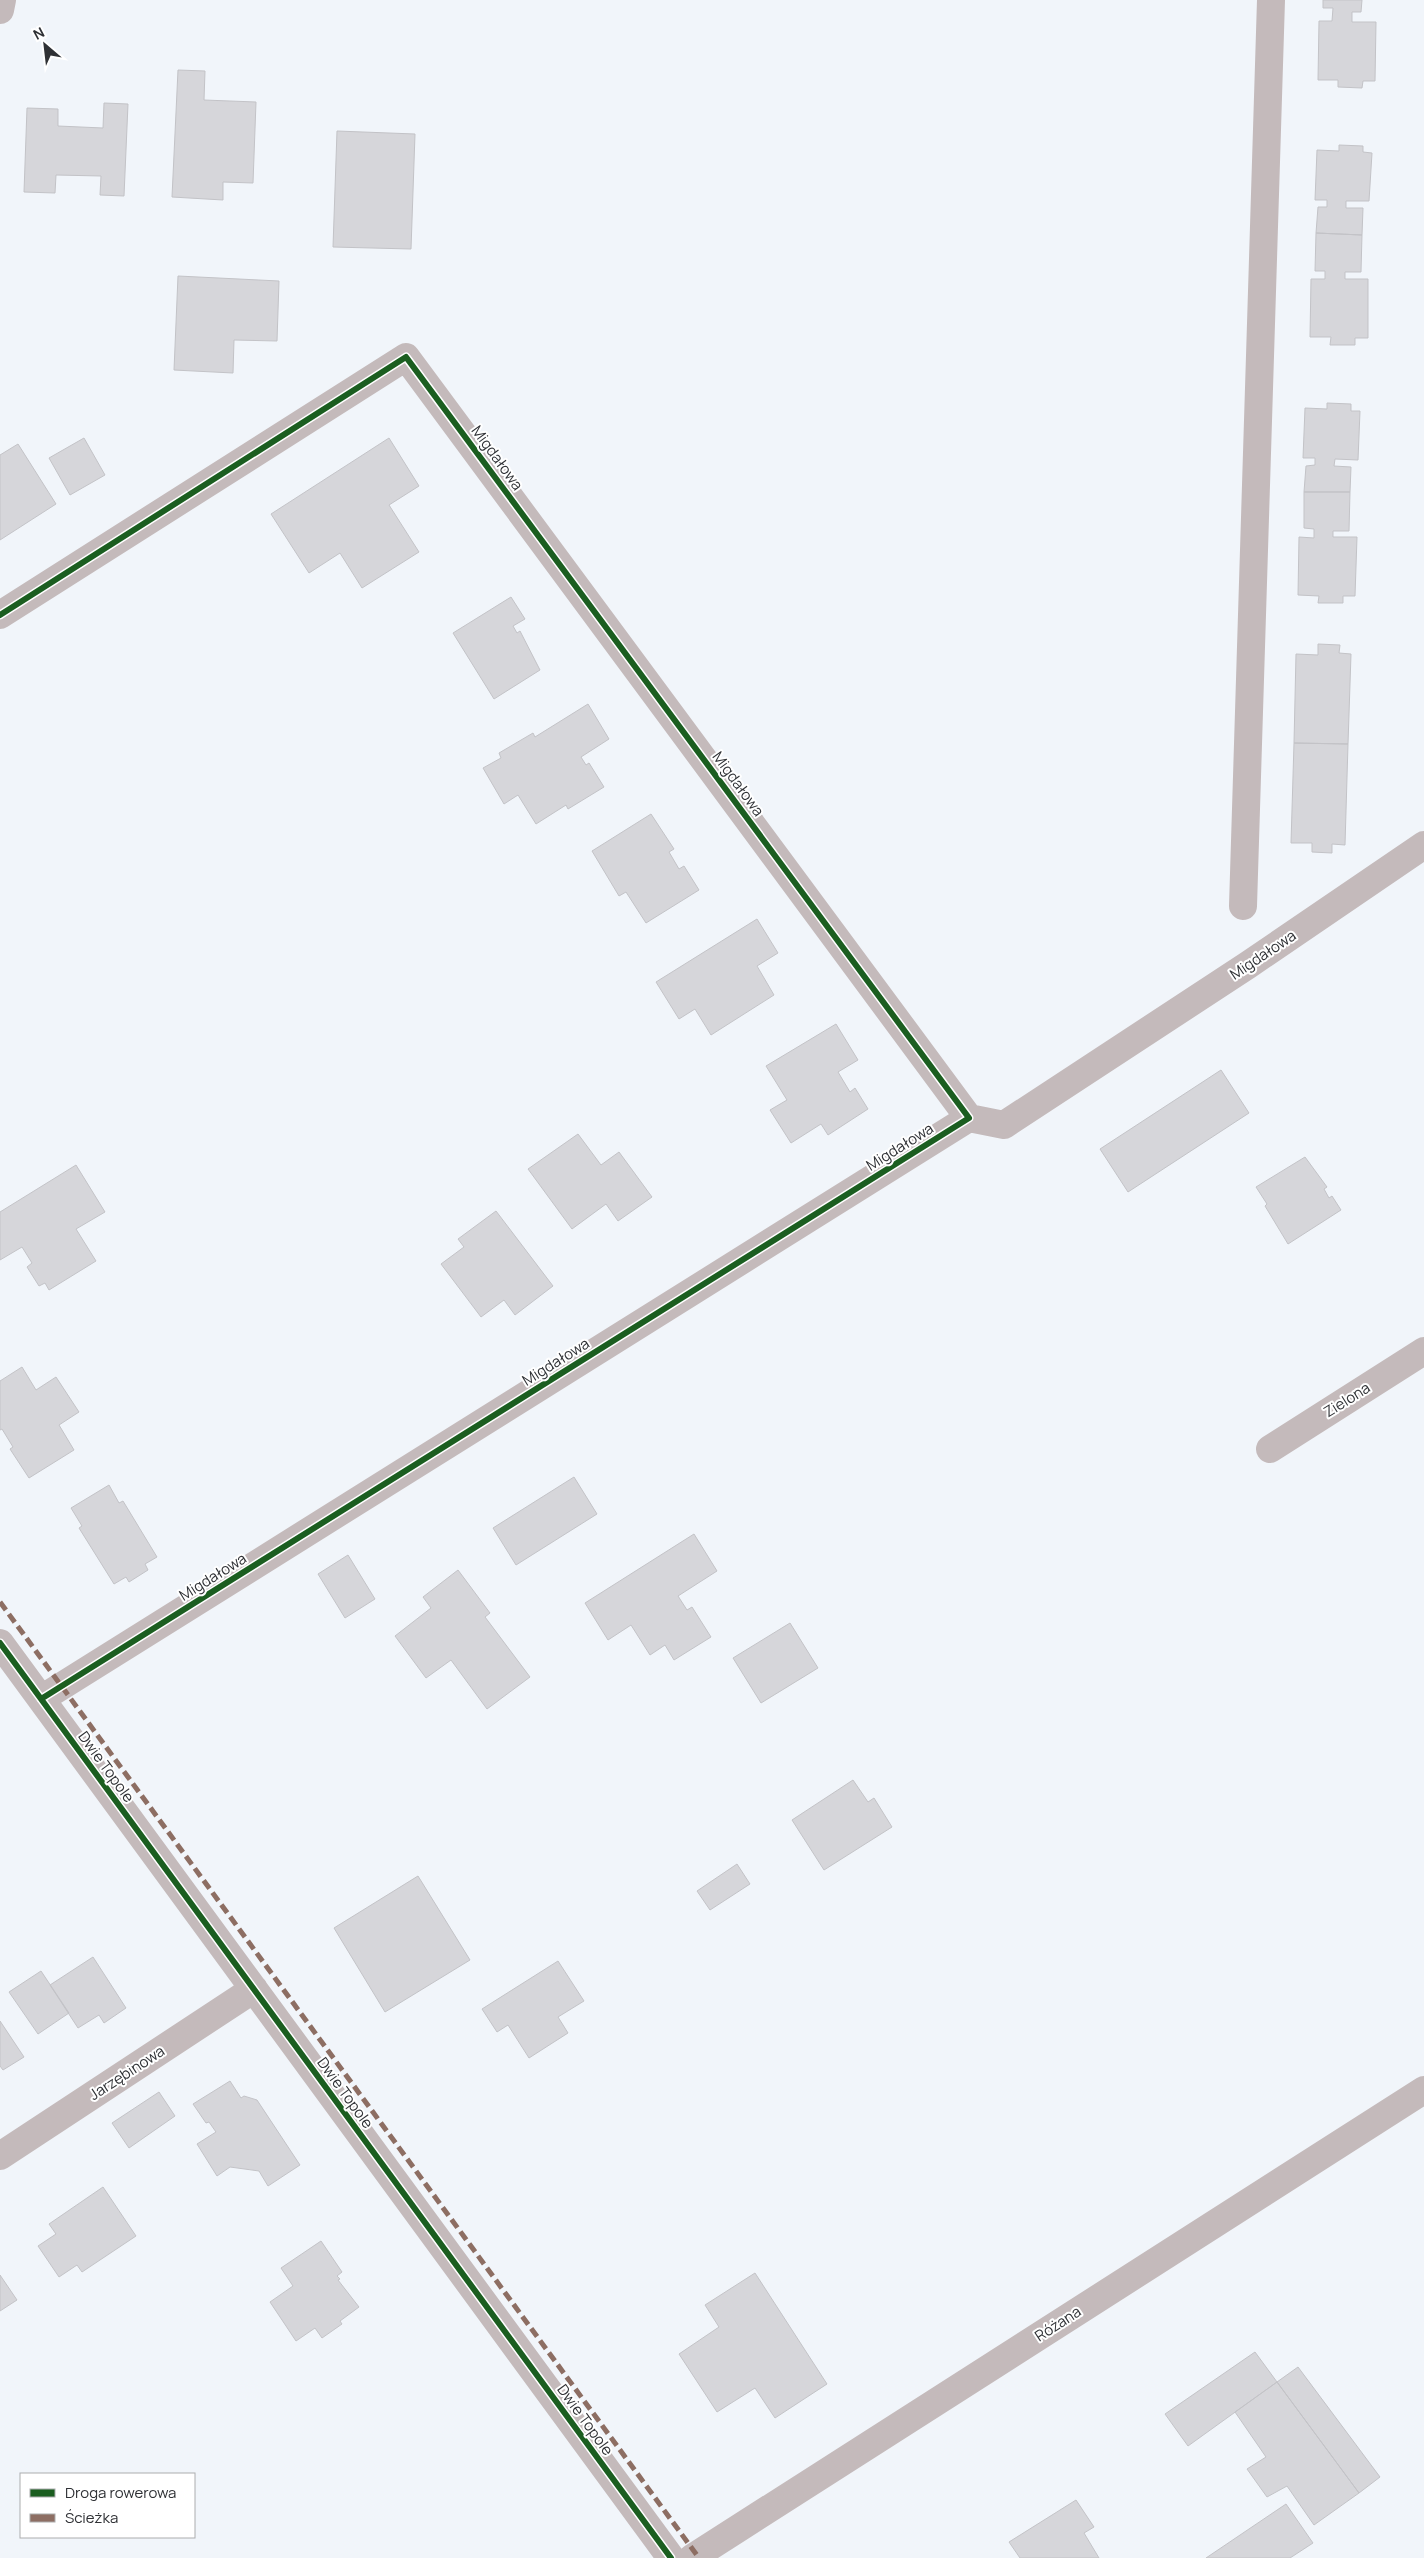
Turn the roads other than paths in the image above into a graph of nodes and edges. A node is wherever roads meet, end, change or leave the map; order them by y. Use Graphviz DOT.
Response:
graph roads {
  1 [pos="2,0"];
  2 [pos="1271,0"];
  3 [pos="0,10"];
  4 [pos="0,615"];
  5 [pos="1424,845"];
  6 [pos="1243,906"];
  7 [pos="969,1118"];
  8 [pos="1424,1351"];
  9 [pos="1270,1449"];
  10 [pos="1,1646"];
  11 [pos="41,1699"];
  12 [pos="254,1989"];
  13 [pos="1424,2090"];
  14 [pos="0,2156"];
  15 [pos="671,2558"];
  16 [pos="692,2558"];
  1 -- 3 [label="street"];
  2 -- 6 [label="street"];
  4 -- 7 [label="street, Migdałowa"];
  5 -- 7 [label="street, Migdałowa"];
  7 -- 11 [label="street, Migdałowa"];
  8 -- 9 [label="street, Zielona"];
  10 -- 11 [label="street, Dwie Topole"];
  11 -- 12 [label="street, Dwie Topole"];
  12 -- 14 [label="street, Jarzębinowa"];
  12 -- 15 [label="street, Dwie Topole"];
  13 -- 16 [label="street, Różana"];
}
